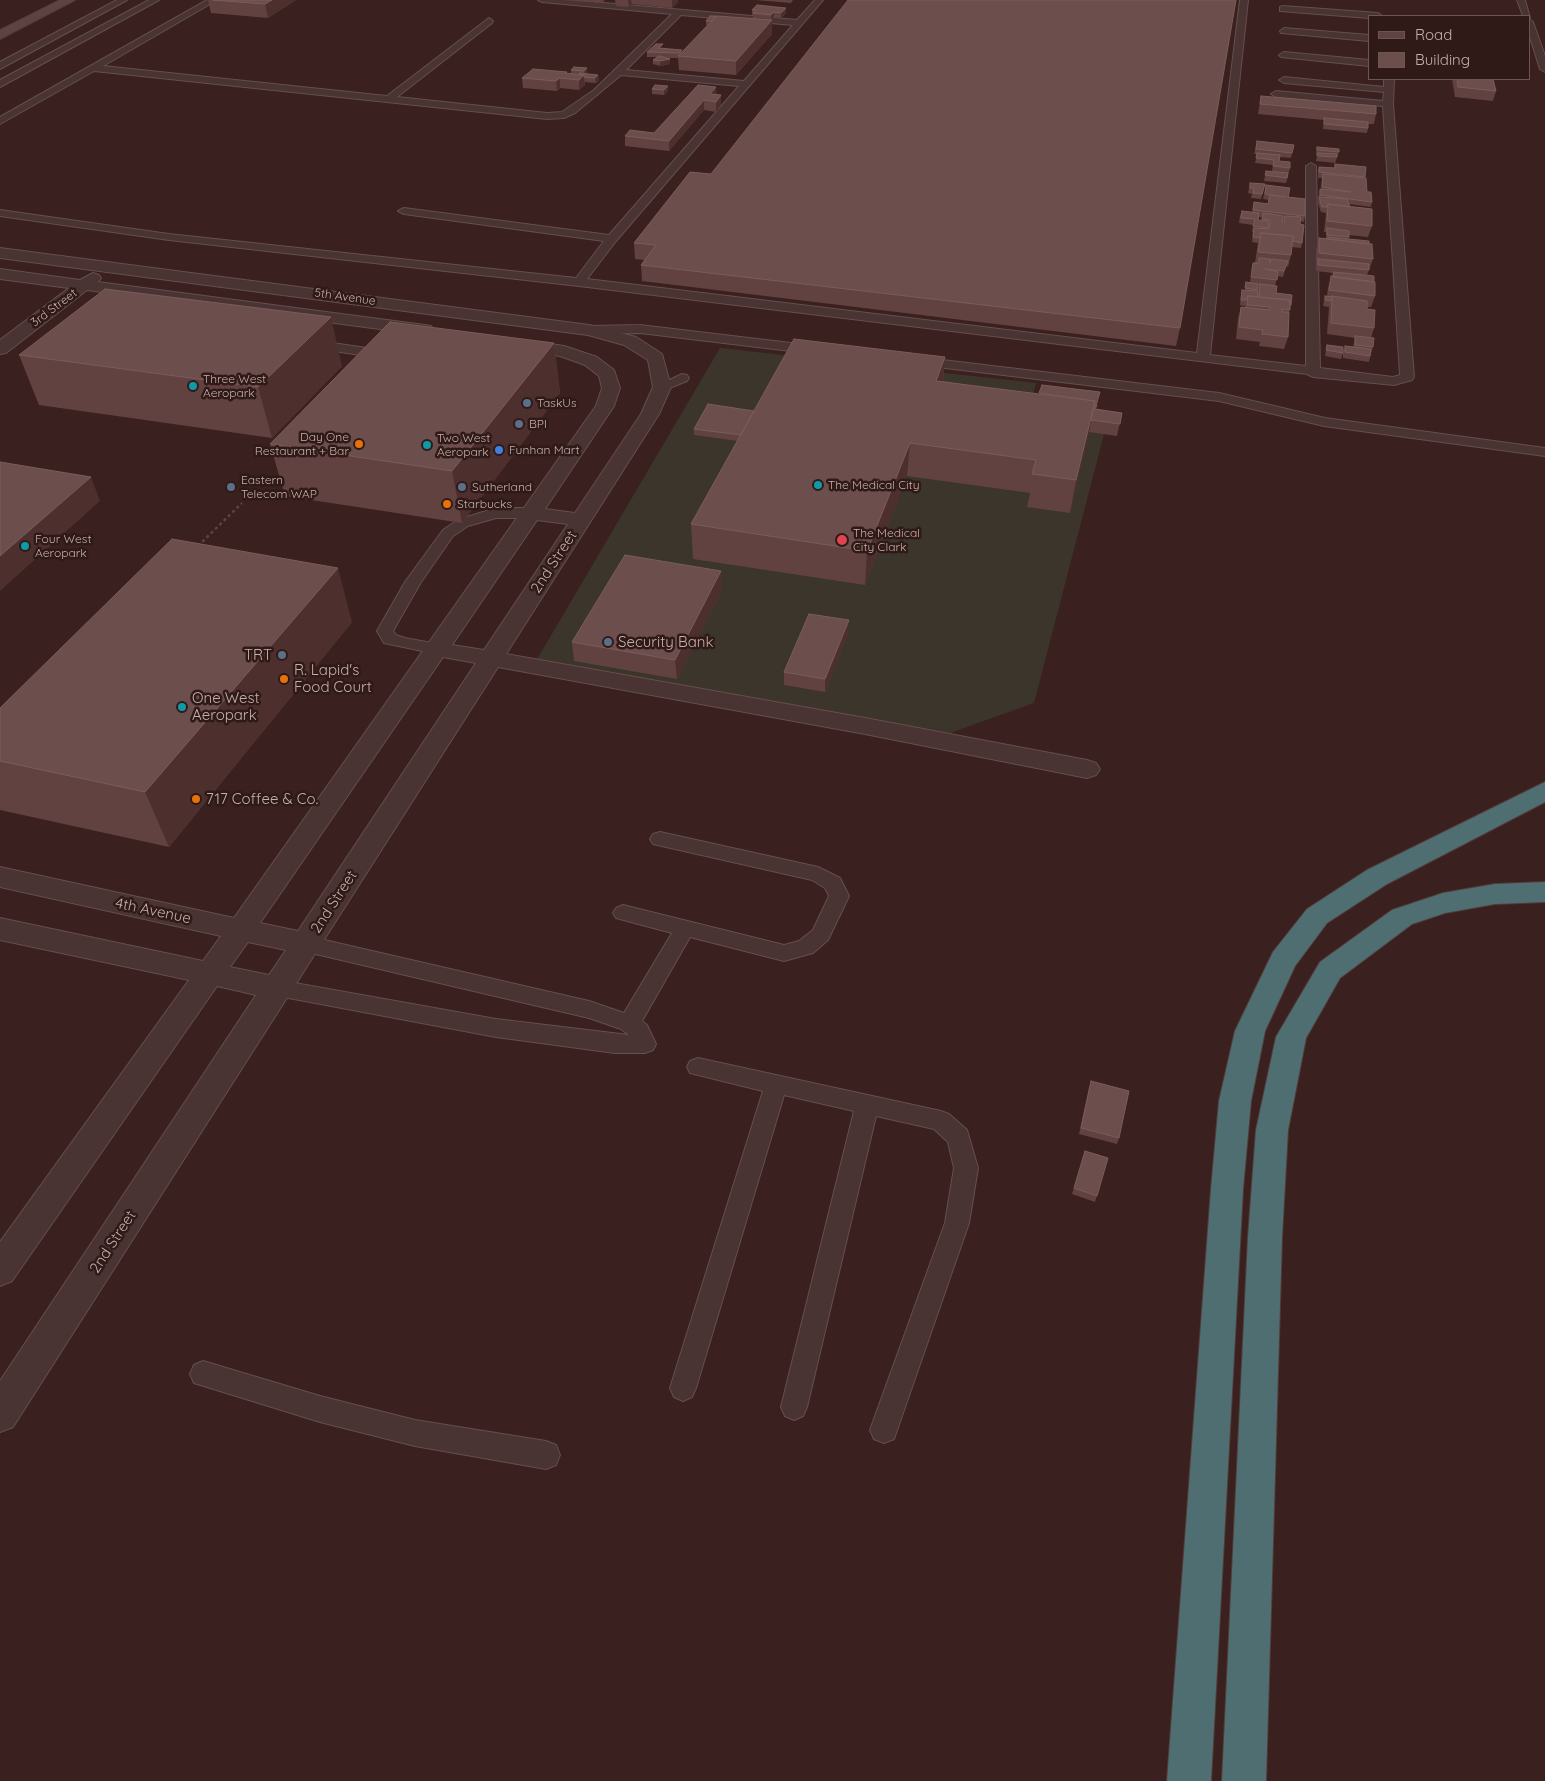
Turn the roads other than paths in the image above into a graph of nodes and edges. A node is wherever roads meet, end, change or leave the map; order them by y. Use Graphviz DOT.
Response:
graph roads {
  1 [pos="69,0"];
  2 [pos="123,0"];
  3 [pos="155,0"];
  4 [pos="213,0"];
  5 [pos="542,0"];
  6 [pos="819,0"];
  7 [pos="1244,0"];
  8 [pos="1521,0"];
  9 [pos="1283,9"];
  10 [pos="680,12"];
  11 [pos="1381,14"];
  12 [pos="1527,15"];
  13 [pos="87,19"];
  14 [pos="489,21"];
  15 [pos="113,22"];
  16 [pos="801,23"];
  17 [pos="130,24"];
  18 [pos="1530,26"];
  19 [pos="1284,32"];
  20 [pos="0,35"];
  21 [pos="1368,38"];
  22 [pos="1284,55"];
  23 [pos="11,60"];
  24 [pos="88,62"];
  25 [pos="1368,63"];
  26 [pos="38,64"];
  27 [pos="56,65"];
  28 [pos="0,66"];
  29 [pos="1540,67"];
  30 [pos="619,72"];
  31 [pos="1284,80"];
  32 [pos="0,84"];
  33 [pos="748,84"];
  34 [pos="1389,84"];
  35 [pos="1276,94"];
  36 [pos="388,100"];
  37 [pos="1388,104"];
  38 [pos="0,122"];
  39 [pos="1311,166"];
  40 [pos="404,211"];
  41 [pos="0,213"];
  42 [pos="612,239"];
  43 [pos="0,253"];
  44 [pos="108,267"];
  45 [pos="0,274"];
  46 [pos="579,282"];
  47 [pos="84,285"];
  48 [pos="247,306"];
  49 [pos="261,320"];
  50 [pos="589,330"];
  51 [pos="437,332"];
  52 [pos="495,340"];
  53 [pos="299,342"];
  54 [pos="0,349"];
  55 [pos="833,352"];
  56 [pos="399,357"];
  57 [pos="900,359"];
  58 [pos="1203,359"];
  59 [pos="978,367"];
  60 [pos="1313,372"];
  61 [pos="682,378"];
  62 [pos="971,384"];
  63 [pos="662,387"];
  64 [pos="1545,452"];
  65 [pos="532,512"];
  66 [pos="582,520"];
  67 [pos="437,649"];
  68 [pos="492,658"];
  69 [pos="1087,769"];
  70 [pos="1545,791"];
  71 [pos="660,839"];
  72 [pos="0,877"];
  73 [pos="1545,892"];
  74 [pos="623,913"];
  75 [pos="0,929"];
  76 [pos="685,929"];
  77 [pos="240,930"];
  78 [pos="307,944"];
  79 [pos="209,974"];
  80 [pos="278,988"];
  81 [pos="588,1010"];
  82 [pos="629,1023"];
  83 [pos="585,1039"];
  84 [pos="698,1067"];
  85 [pos="776,1084"];
  86 [pos="867,1104"];
  87 [pos="0,1270"];
  88 [pos="203,1374"];
  89 [pos="682,1388"];
  90 [pos="794,1407"];
  91 [pos="0,1414"];
  92 [pos="884,1430"];
  93 [pos="546,1455"];
  94 [pos="1189,1781"];
  95 [pos="1244,1781"];
  1 -- 20 [label="main road"];
  2 -- 13 [label="lane"];
  3 -- 15 [label="lane"];
  4 -- 24 [label="lane"];
  5 -- 10 [label="lane"];
  6 -- 16 [label="lane"];
  7 -- 58 [label="lane"];
  8 -- 12 [label="lane"];
  9 -- 11 [label="lane"];
  10 -- 16 [label="lane"];
  10 -- 30 [label="lane"];
  13 -- 15 [label="lane"];
  13 -- 23 [label="lane"];
  14 -- 36 [label="lane"];
  15 -- 17 [label="lane"];
  15 -- 26 [label="lane"];
  16 -- 33 [label="lane"];
  18 -- 29 [label="lane"];
  19 -- 21 [label="lane"];
  22 -- 25 [label="lane"];
  23 -- 26 [label="lane"];
  23 -- 28 [label="lane"];
  24 -- 36 [label="lane"];
  24 -- 38 [label="lane"];
  26 -- 27 [label="lane"];
  26 -- 32 [label="lane"];
  30 -- 33 [label="lane"];
  30 -- 36 [label="lane"];
  31 -- 34 [label="lane"];
  33 -- 42 [label="lane"];
  34 -- 37 [label="lane"];
  35 -- 37 [label="lane"];
  37 -- 60 [label="lane"];
  39 -- 60 [label="lane"];
  40 -- 42 [label="lane"];
  41 -- 46 [label="lane"];
  42 -- 46 [label="lane"];
  43 -- 44 [label="street, 5th Avenue"];
  44 -- 47 [label="street, 3rd Street"];
  44 -- 50 [label="street, 5th Avenue"];
  45 -- 47 [label="street, 5th Avenue"];
  46 -- 58 [label="lane"];
  47 -- 48 [label="street, 5th Avenue"];
  47 -- 54 [label="street, 3rd Street"];
  48 -- 49 [label="lane"];
  48 -- 51 [label="street, 5th Avenue"];
  50 -- 55 [label="lane"];
  50 -- 63 [label="street, 5th Avenue"];
  52 -- 65 [label="street"];
  53 -- 56 [label="lane"];
  57 -- 59 [label="lane"];
  58 -- 60 [label="lane"];
  59 -- 62 [label="lane"];
  59 -- 64 [label="lane"];
  61 -- 63 [label="lane"];
  63 -- 66 [label="street, 2nd Street"];
  65 -- 66 [label="street"];
  65 -- 67 [label="street"];
  65 -- 67 [label="lane"];
  66 -- 68 [label="street, 2nd Street"];
  67 -- 68 [label="street"];
  67 -- 77 [label="street"];
  68 -- 69 [label="street"];
  68 -- 78 [label="street, 2nd Street"];
  70 -- 94 [label="highway"];
  71 -- 76 [label="lane"];
  72 -- 77 [label="street, 4th Avenue"];
  73 -- 95 [label="highway"];
  74 -- 76 [label="lane"];
  75 -- 79 [label="street"];
  76 -- 82 [label="lane"];
  77 -- 78 [label="street, 4th Avenue"];
  77 -- 79 [label="street"];
  78 -- 80 [label="street, 2nd Street"];
  78 -- 81 [label="lane"];
  79 -- 80 [label="street"];
  79 -- 87 [label="street"];
  80 -- 83 [label="lane"];
  80 -- 91 [label="street, 2nd Street"];
  81 -- 82 [label="lane"];
  81 -- 83 [label="lane"];
  82 -- 83 [label="lane"];
  84 -- 85 [label="lane"];
  85 -- 86 [label="lane"];
  85 -- 89 [label="lane"];
  86 -- 90 [label="lane"];
  86 -- 92 [label="lane"];
  88 -- 93 [label="lane"];
}
